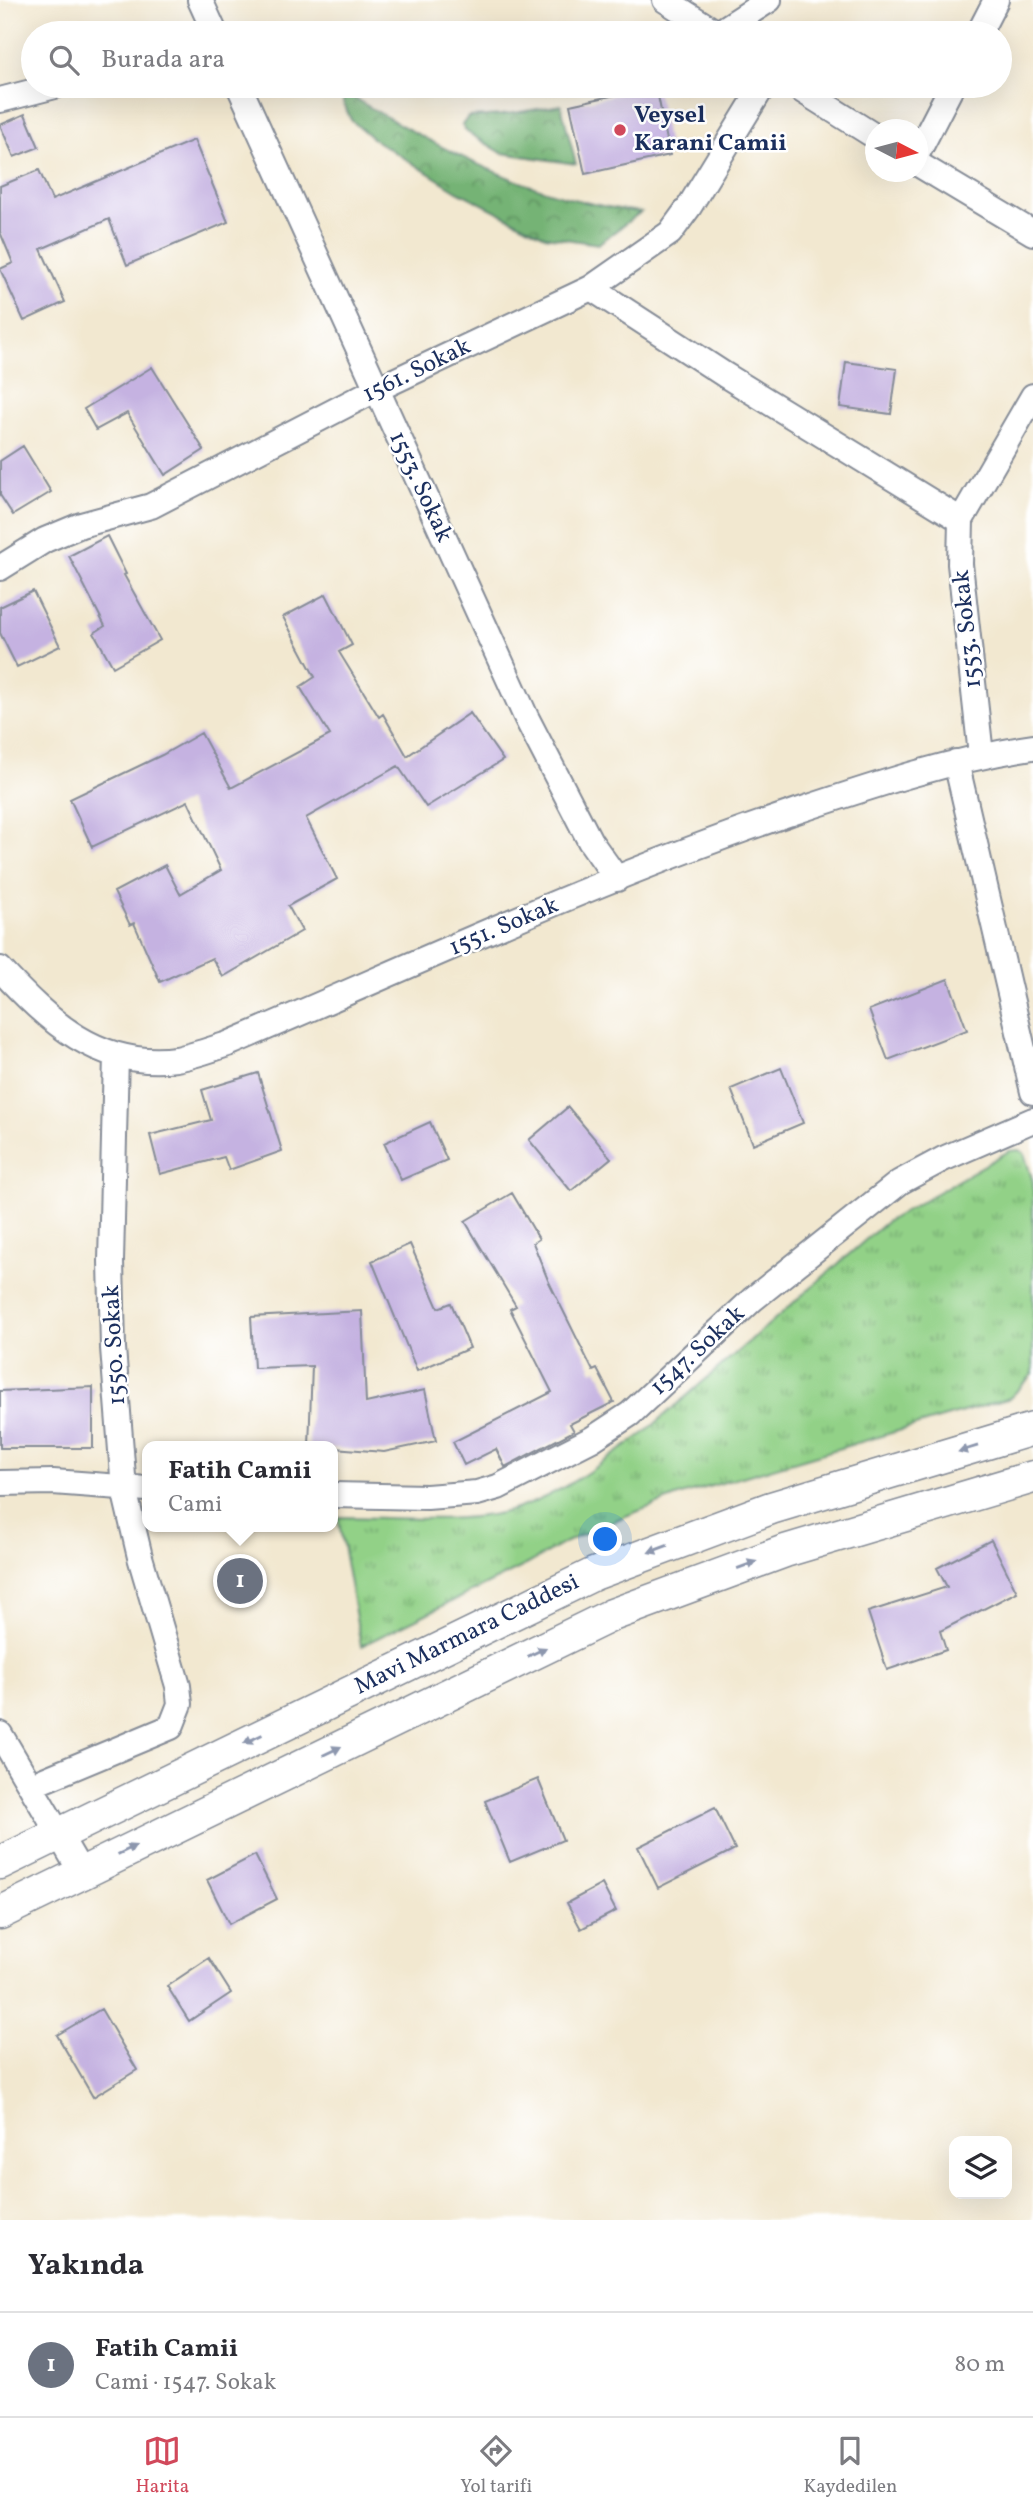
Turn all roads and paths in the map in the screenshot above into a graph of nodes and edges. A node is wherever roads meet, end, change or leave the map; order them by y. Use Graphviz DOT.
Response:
graph roads {
  1 [pos="200,0"];
  2 [pos="665,0"];
  3 [pos="769,0"];
  4 [pos="996,0"];
  5 [pos="210,21"];
  6 [pos="698,21"];
  7 [pos="736,21"];
  8 [pos="985,21"];
  9 [pos="21,95"];
  10 [pos="244,98"];
  11 [pos="756,98"];
  12 [pos="814,98"];
  13 [pos="946,98"];
  14 [pos="0,100"];
  15 [pos="865,130"];
  16 [pos="928,133"];
  17 [pos="928,170"];
  18 [pos="1033,233"];
  19 [pos="590,288"];
  20 [pos="375,390"];
  21 [pos="1033,396"];
  22 [pos="961,520"];
  23 [pos="0,568"];
  24 [pos="1033,747"];
  25 [pos="981,755"];
  26 [pos="956,762"];
  27 [pos="617,879"];
  28 [pos="0,970"];
  29 [pos="116,1055"];
  30 [pos="1033,1092"];
  31 [pos="1033,1120"];
  32 [pos="1033,1429"];
  33 [pos="1033,1477"];
  34 [pos="0,1483"];
  35 [pos="135,1489"];
  36 [pos="338,1494"];
  37 [pos="0,1734"];
  38 [pos="32,1786"];
  39 [pos="58,1834"];
  40 [pos="0,1863"];
  41 [pos="81,1872"];
  42 [pos="0,1913"];
  1 -- 5 [label="street"];
  2 -- 6 [label="street"];
  3 -- 7 [label="street"];
  4 -- 8 [label="street"];
  9 -- 14 [label="street"];
  10 -- 20 [label="street, 1553. Sokak"];
  11 -- 19 [label="street, 1561. Sokak"];
  12 -- 15 [label="street"];
  13 -- 16 [label="street"];
  17 -- 18 [label="street"];
  19 -- 20 [label="street, 1561. Sokak"];
  19 -- 22 [label="street"];
  20 -- 23 [label="street, 1561. Sokak"];
  20 -- 27 [label="street, 1553. Sokak"];
  21 -- 22 [label="street, 1553. Sokak"];
  22 -- 25 [label="street, 1553. Sokak"];
  24 -- 25 [label="street, 1551. Sokak"];
  25 -- 26 [label="street, 1551. Sokak"];
  26 -- 27 [label="street, 1551. Sokak"];
  26 -- 30 [label="street"];
  27 -- 29 [label="street, 1551. Sokak"];
  28 -- 29 [label="street, 1551. Sokak"];
  29 -- 35 [label="street, 1550. Sokak"];
  31 -- 36 [label="street, 1547. Sokak"];
  32 -- 39 [label="street, Mavi Marmara Caddesi, one-way"];
  41 -- 33 [label="street, one-way"];
  34 -- 35 [label="street"];
  35 -- 38 [label="street, 1550. Sokak"];
  37 -- 38 [label="street"];
  38 -- 39 [label="street"];
  39 -- 40 [label="street, Mavi Marmara Caddesi"];
  39 -- 41 [label="street"];
  41 -- 42 [label="street"];
}
